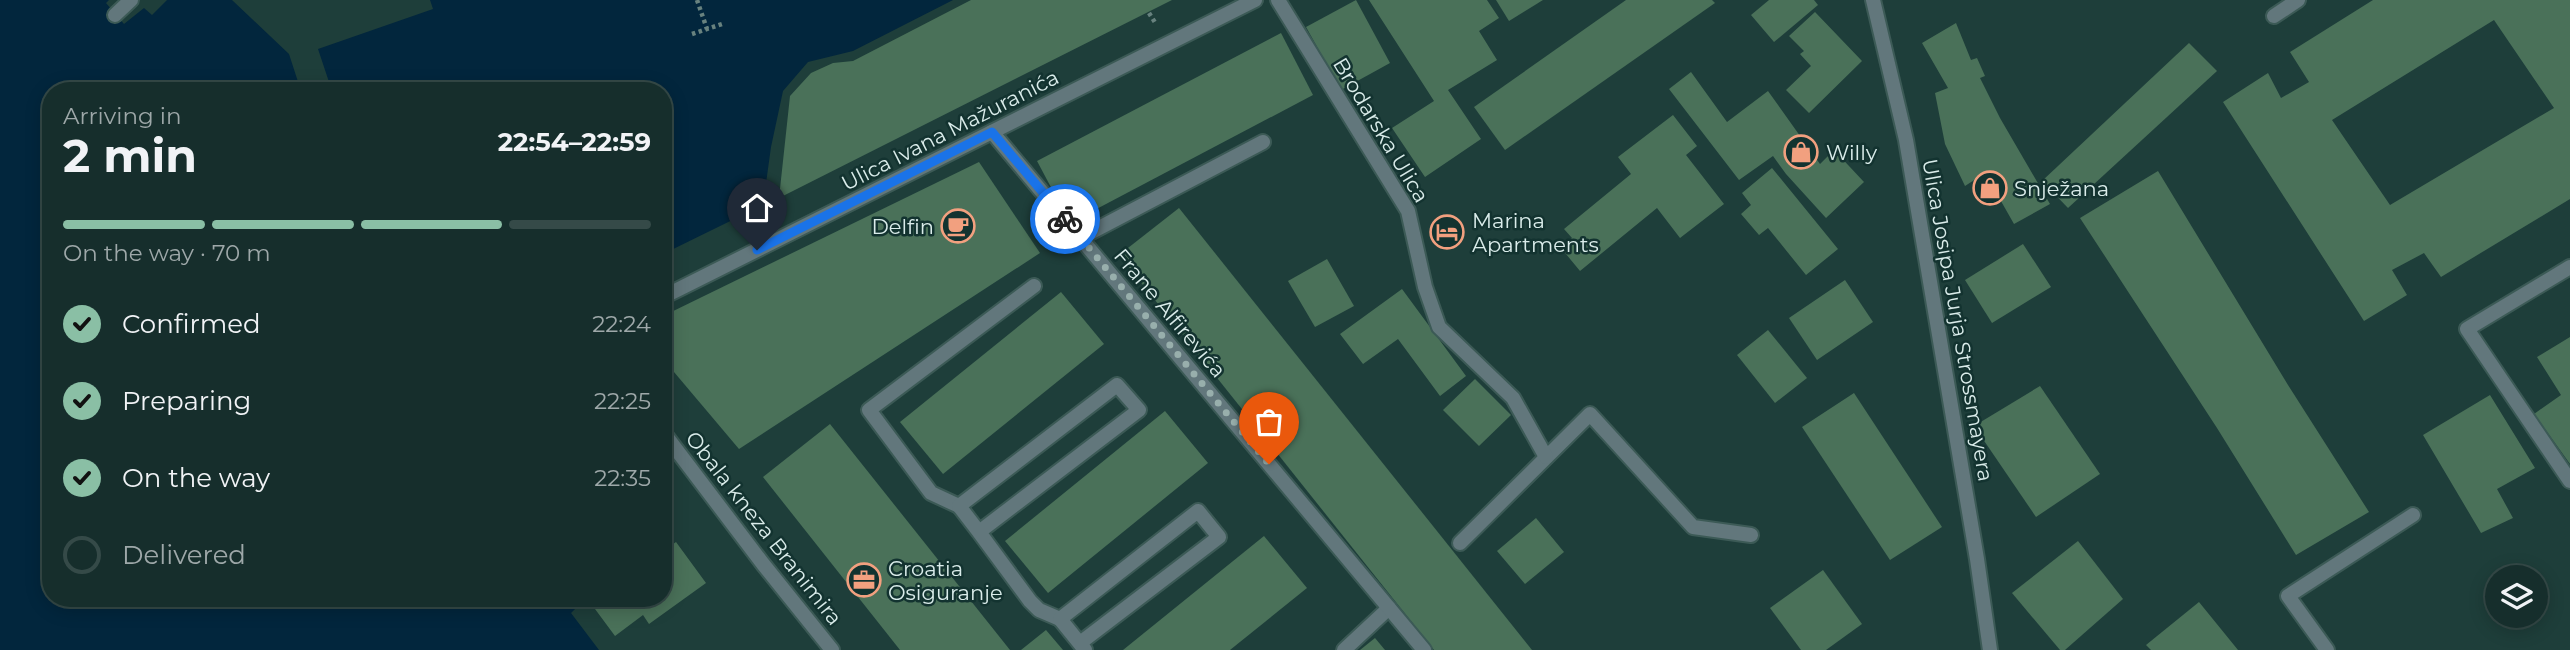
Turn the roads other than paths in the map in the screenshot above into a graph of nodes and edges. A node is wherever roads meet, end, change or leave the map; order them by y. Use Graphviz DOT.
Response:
graph roads {
  1 [pos="131,0"];
  2 [pos="1255,0"];
  3 [pos="1278,0"];
  4 [pos="1873,0"];
  5 [pos="2298,0"];
  6 [pos="115,15"];
  7 [pos="2274,16"];
  8 [pos="992,132"];
  9 [pos="1263,142"];
  10 [pos="1080,238"];
  11 [pos="2570,267"];
  12 [pos="1034,286"];
  13 [pos="672,292"];
  14 [pos="672,444"];
  15 [pos="1546,457"];
  16 [pos="2570,481"];
  17 [pos="959,506"];
  18 [pos="2413,515"];
  19 [pos="979,532"];
  20 [pos="1751,535"];
  21 [pos="1460,543"];
  22 [pos="1389,608"];
  23 [pos="1060,619"];
  24 [pos="1083,647"];
  25 [pos="832,650"];
  26 [pos="1345,650"];
  27 [pos="1424,650"];
  28 [pos="1990,650"];
  29 [pos="2327,650"];
  1 -- 6 [label="street"];
  2 -- 8 [label="street, Ulica Ivana Mažuranića"];
  3 -- 15 [label="street, Brodarska Ulica"];
  4 -- 28 [label="street, Ulica Josipa Jurja Strossmayera"];
  5 -- 7 [label="street"];
  8 -- 10 [label="street, Frane Alfirevića"];
  8 -- 13 [label="street, Ulica Ivana Mažuranića"];
  9 -- 10 [label="street"];
  10 -- 22 [label="street, Frane Alfirevića"];
  11 -- 16 [label="street"];
  12 -- 17 [label="street"];
  14 -- 25 [label="street, Obala kneza Branimira"];
  15 -- 20 [label="street"];
  15 -- 21 [label="street"];
  17 -- 19 [label="street"];
  17 -- 19 [label="street"];
  18 -- 29 [label="street"];
  19 -- 23 [label="street"];
  22 -- 26 [label="street"];
  22 -- 27 [label="street, Frane Alfirevića"];
  23 -- 24 [label="street"];
  23 -- 24 [label="street"];
}
